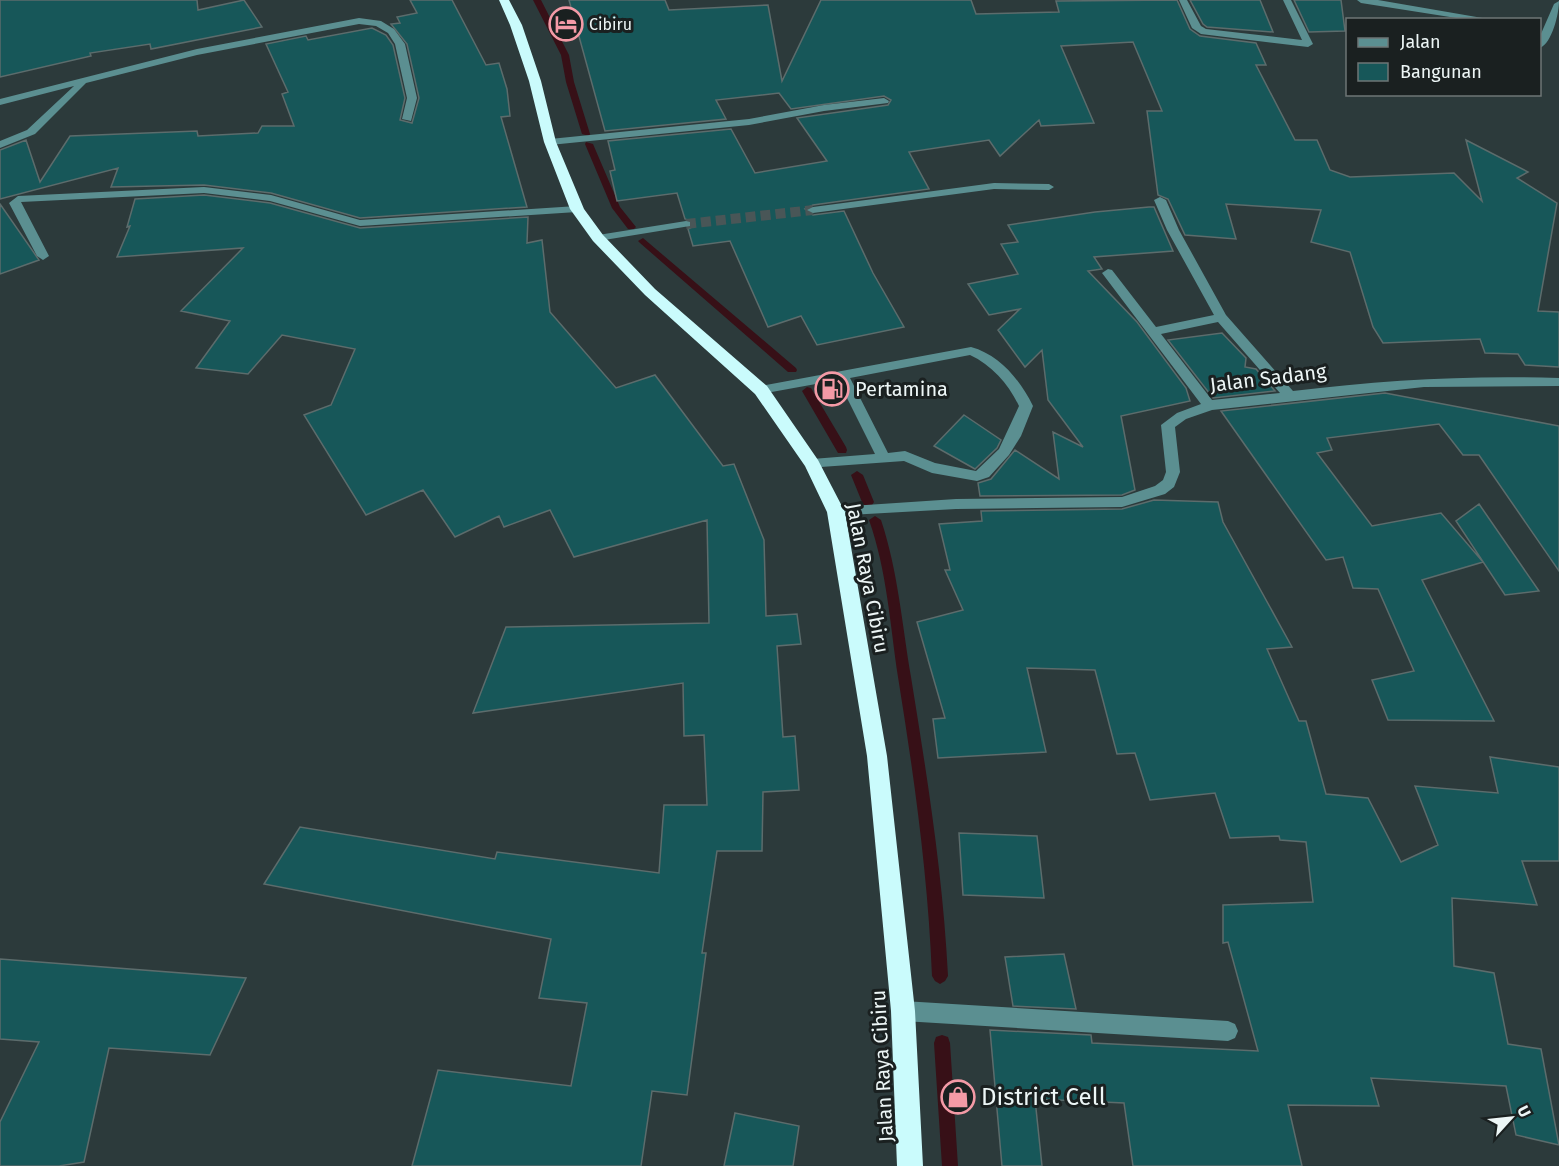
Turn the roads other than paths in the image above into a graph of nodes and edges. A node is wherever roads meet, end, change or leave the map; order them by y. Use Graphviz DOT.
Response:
graph roads {
  1 [pos="504,0"];
  2 [pos="1183,0"];
  3 [pos="1287,0"];
  4 [pos="1361,0"];
  5 [pos="1559,4"];
  6 [pos="1477,18"];
  7 [pos="1544,28"];
  8 [pos="85,82"];
  9 [pos="884,101"];
  10 [pos="0,102"];
  11 [pos="407,119"];
  12 [pos="550,142"];
  13 [pos="0,145"];
  14 [pos="1048,187"];
  15 [pos="1160,200"];
  16 [pos="577,209"];
  17 [pos="813,210"];
  18 [pos="686,224"];
  19 [pos="598,238"];
  20 [pos="43,256"];
  21 [pos="1108,273"];
  22 [pos="1221,317"];
  23 [pos="1154,331"];
  24 [pos="842,375"];
  25 [pos="1559,382"];
  26 [pos="761,390"];
  27 [pos="1290,396"];
  28 [pos="1208,404"];
  29 [pos="884,458"];
  30 [pos="812,464"];
  31 [pos="836,512"];
  32 [pos="903,1011"];
  33 [pos="1228,1030"];
  34 [pos="910,1166"];
  1 -- 12 [label="highway, Jalan Raya Cibiru"];
  2 -- 3 [label="street"];
  4 -- 6 [label="street"];
  5 -- 7 [label="street"];
  8 -- 10 [label="street"];
  8 -- 11 [label="street"];
  8 -- 13 [label="street"];
  9 -- 12 [label="street"];
  12 -- 16 [label="highway, Jalan Raya Cibiru"];
  14 -- 17 [label="street"];
  15 -- 22 [label="street"];
  16 -- 19 [label="highway, Jalan Raya Cibiru"];
  16 -- 20 [label="street"];
  18 -- 19 [label="street"];
  19 -- 26 [label="highway, Jalan Raya Cibiru"];
  21 -- 23 [label="street"];
  22 -- 23 [label="street"];
  22 -- 27 [label="street"];
  23 -- 28 [label="street"];
  24 -- 26 [label="street"];
  24 -- 29 [label="street"];
  24 -- 29 [label="street"];
  25 -- 27 [label="street, Jalan Sadang"];
  26 -- 30 [label="highway, Jalan Raya Cibiru"];
  27 -- 28 [label="street, Jalan Sadang"];
  28 -- 31 [label="street, Jalan Sadang"];
  29 -- 30 [label="street"];
  30 -- 31 [label="highway, Jalan Raya Cibiru"];
  31 -- 32 [label="highway, Jalan Raya Cibiru"];
  32 -- 33 [label="street"];
  32 -- 34 [label="highway, Jalan Raya Cibiru"];
}
